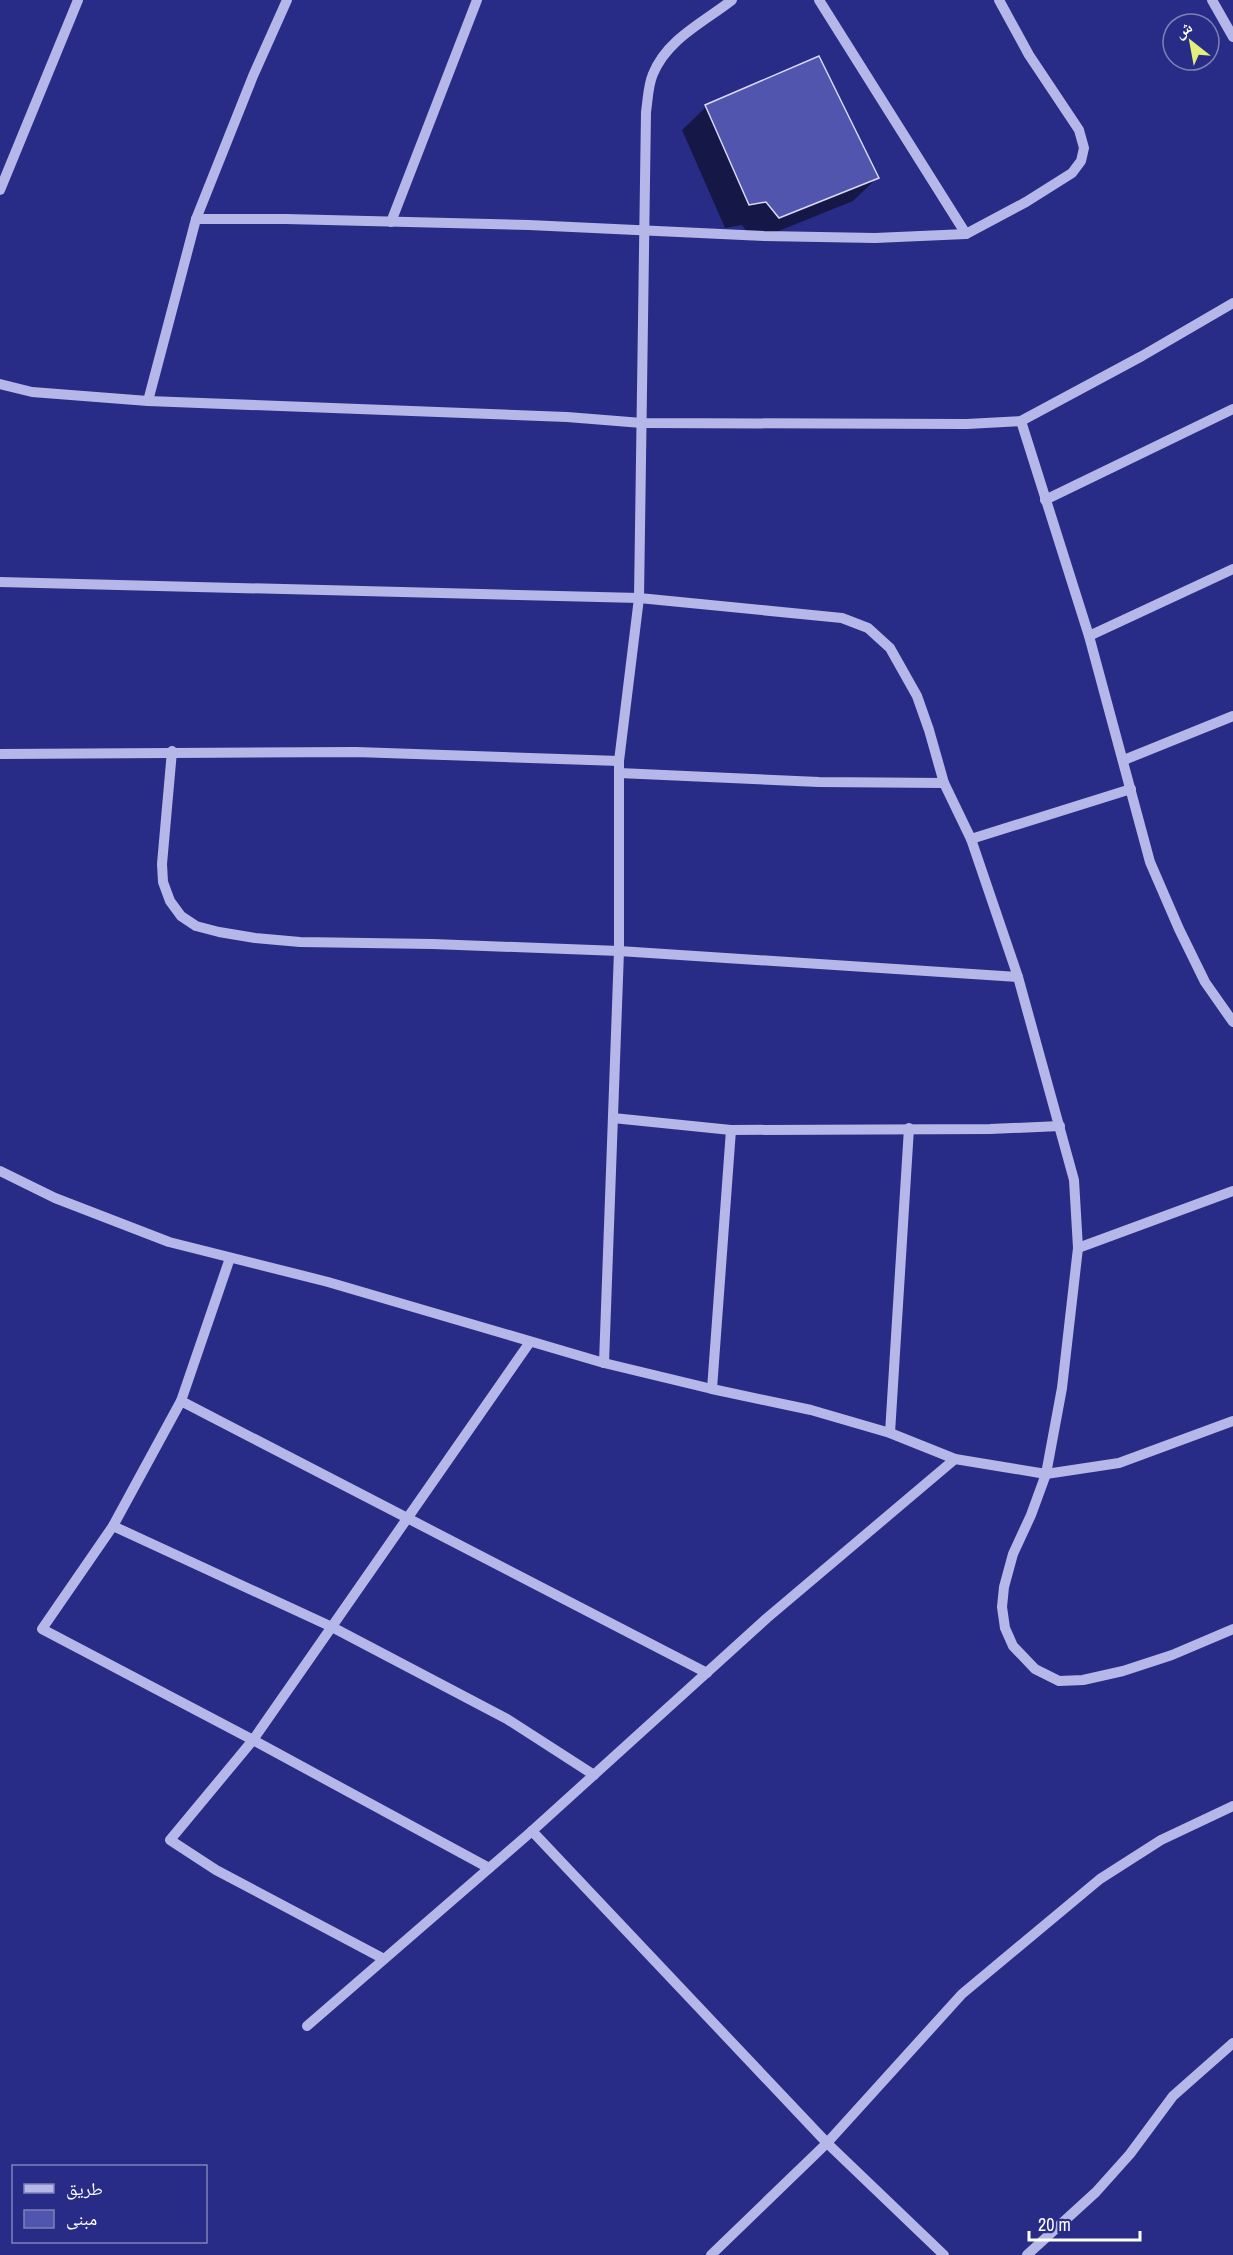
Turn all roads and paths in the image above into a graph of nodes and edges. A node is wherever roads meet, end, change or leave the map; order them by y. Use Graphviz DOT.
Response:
graph roads {
  1 [pos="78,0"];
  2 [pos="287,0"];
  3 [pos="477,0"];
  4 [pos="732,0"];
  5 [pos="819,0"];
  6 [pos="999,0"];
  7 [pos="1212,0"];
  8 [pos="1233,37"];
  9 [pos="0,190"];
  10 [pos="196,219"];
  11 [pos="391,222"];
  12 [pos="644,229"];
  13 [pos="966,234"];
  14 [pos="1233,303"];
  15 [pos="0,384"];
  16 [pos="148,400"];
  17 [pos="1233,410"];
  18 [pos="1021,421"];
  19 [pos="642,423"];
  20 [pos="1045,500"];
  21 [pos="1233,569"];
  22 [pos="0,582"];
  23 [pos="639,598"];
  24 [pos="1089,636"];
  25 [pos="1233,716"];
  26 [pos="172,751"];
  27 [pos="0,754"];
  28 [pos="619,760"];
  29 [pos="1124,760"];
  30 [pos="619,773"];
  31 [pos="944,783"];
  32 [pos="1131,789"];
  33 [pos="970,839"];
  34 [pos="619,951"];
  35 [pos="1018,976"];
  36 [pos="1233,1022"];
  37 [pos="613,1118"];
  38 [pos="1060,1126"];
  39 [pos="909,1128"];
  40 [pos="730,1130"];
  41 [pos="0,1171"];
  42 [pos="1233,1191"];
  43 [pos="1078,1248"];
  44 [pos="230,1258"];
  45 [pos="530,1342"];
  46 [pos="604,1363"];
  47 [pos="712,1389"];
  48 [pos="182,1401"];
  49 [pos="1233,1421"];
  50 [pos="890,1433"];
  51 [pos="955,1459"];
  52 [pos="1046,1474"];
  53 [pos="407,1519"];
  54 [pos="113,1526"];
  55 [pos="332,1627"];
  56 [pos="1233,1629"];
  57 [pos="707,1673"];
  58 [pos="253,1740"];
  59 [pos="594,1775"];
  60 [pos="1233,1806"];
  61 [pos="532,1831"];
  62 [pos="489,1868"];
  63 [pos="384,1959"];
  64 [pos="307,2026"];
  65 [pos="1233,2043"];
  66 [pos="827,2143"];
  67 [pos="711,2255"];
  68 [pos="944,2255"];
  69 [pos="1027,2255"];
  1 -- 9 [label="street"];
  2 -- 10 [label="street"];
  3 -- 11 [label="street"];
  4 -- 12 [label="street"];
  5 -- 13 [label="street"];
  6 -- 13 [label="street"];
  7 -- 8 [label="street"];
  10 -- 11 [label="street"];
  10 -- 16 [label="street"];
  11 -- 12 [label="street"];
  12 -- 13 [label="street"];
  12 -- 19 [label="street"];
  14 -- 18 [label="street"];
  15 -- 16 [label="street"];
  16 -- 19 [label="street"];
  17 -- 20 [label="street"];
  18 -- 19 [label="street"];
  18 -- 20 [label="street"];
  19 -- 23 [label="street"];
  20 -- 24 [label="street"];
  21 -- 24 [label="street"];
  22 -- 23 [label="street"];
  23 -- 28 [label="street"];
  23 -- 31 [label="street"];
  24 -- 29 [label="street"];
  25 -- 29 [label="street"];
  26 -- 27 [label="street"];
  26 -- 28 [label="street"];
  26 -- 34 [label="street"];
  28 -- 30 [label="street"];
  29 -- 32 [label="street"];
  30 -- 31 [label="street"];
  30 -- 34 [label="street"];
  31 -- 33 [label="street"];
  32 -- 33 [label="street"];
  32 -- 36 [label="street"];
  33 -- 35 [label="street"];
  34 -- 35 [label="street"];
  34 -- 37 [label="street"];
  35 -- 38 [label="street"];
  37 -- 40 [label="street"];
  37 -- 46 [label="street"];
  38 -- 39 [label="street"];
  38 -- 43 [label="street"];
  39 -- 40 [label="street"];
  39 -- 50 [label="street"];
  40 -- 47 [label="street"];
  41 -- 44 [label="street"];
  42 -- 43 [label="street"];
  43 -- 52 [label="street"];
  44 -- 45 [label="street"];
  44 -- 48 [label="street"];
  45 -- 46 [label="street"];
  45 -- 53 [label="street"];
  46 -- 47 [label="street"];
  47 -- 50 [label="street"];
  48 -- 53 [label="street"];
  48 -- 54 [label="street"];
  49 -- 52 [label="street"];
  50 -- 51 [label="street"];
  51 -- 52 [label="street"];
  51 -- 57 [label="street"];
  52 -- 56 [label="street"];
  53 -- 55 [label="street"];
  53 -- 57 [label="street"];
  54 -- 55 [label="street"];
  54 -- 58 [label="street"];
  55 -- 58 [label="street"];
  55 -- 59 [label="street"];
  57 -- 59 [label="street"];
  58 -- 62 [label="street"];
  58 -- 63 [label="street"];
  59 -- 61 [label="street"];
  60 -- 66 [label="street"];
  61 -- 62 [label="street"];
  61 -- 66 [label="street"];
  62 -- 63 [label="street"];
  63 -- 64 [label="street"];
  65 -- 69 [label="street"];
  66 -- 67 [label="street"];
  66 -- 68 [label="street"];
}
